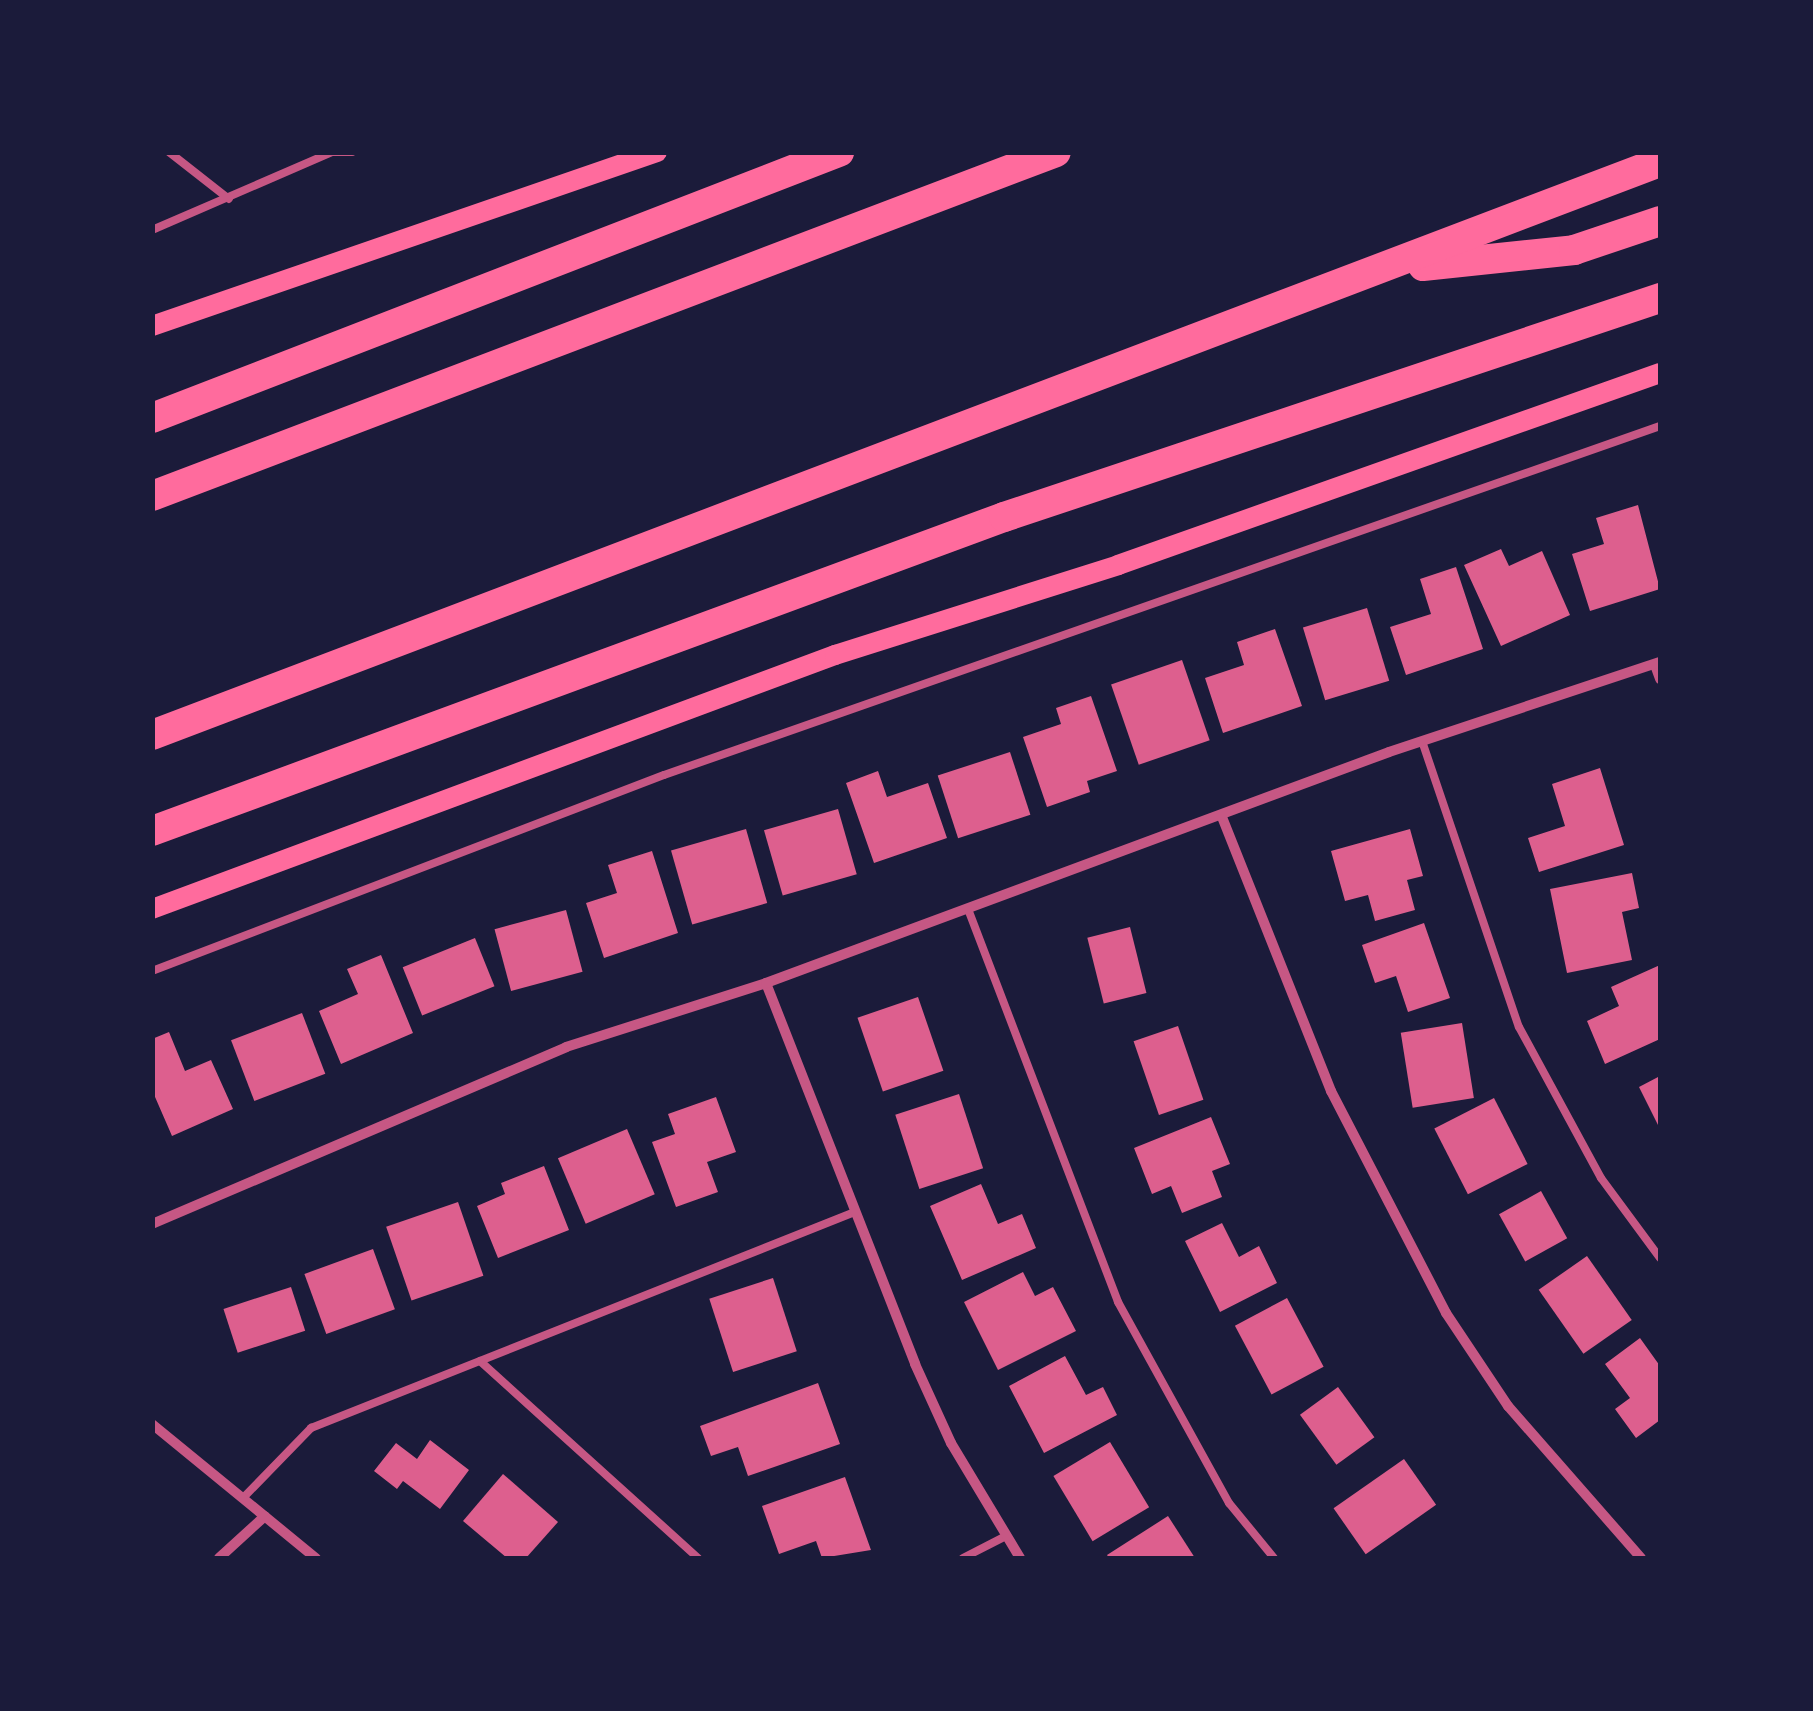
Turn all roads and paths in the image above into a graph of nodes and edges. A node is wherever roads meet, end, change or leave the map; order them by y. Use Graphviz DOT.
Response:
graph roads {
  1 [pos="169,152"];
  2 [pos="352,152"];
  3 [pos="657,152"];
  4 [pos="839,152"];
  5 [pos="1056,152"];
  6 [pos="329,154"];
  7 [pos="1660,162"];
  8 [pos="229,199"];
  9 [pos="1660,221"];
  10 [pos="152,230"];
  11 [pos="1380,270"];
  12 [pos="1660,298"];
  13 [pos="152,326"];
  14 [pos="1660,373"];
  15 [pos="152,418"];
  16 [pos="1660,426"];
  17 [pos="152,496"];
  18 [pos="1658,664"];
  19 [pos="1660,678"];
  20 [pos="152,735"];
  21 [pos="1422,742"];
  22 [pos="1222,817"];
  23 [pos="152,830"];
  24 [pos="152,909"];
  25 [pos="968,910"];
  26 [pos="152,971"];
  27 [pos="766,983"];
  28 [pos="856,1212"];
  29 [pos="152,1224"];
  30 [pos="1660,1258"];
  31 [pos="480,1361"];
  32 [pos="152,1424"];
  33 [pos="243,1498"];
  34 [pos="265,1516"];
  35 [pos="1006,1536"];
  36 [pos="219,1558"];
  37 [pos="316,1558"];
  38 [pos="698,1558"];
  39 [pos="963,1558"];
  40 [pos="1020,1558"];
  41 [pos="1274,1558"];
  42 [pos="1641,1558"];
  1 -- 8 [label="lane"];
  2 -- 6 [label="lane"];
  3 -- 13 [label="main road"];
  4 -- 15 [label="highway"];
  5 -- 17 [label="highway"];
  6 -- 8 [label="lane"];
  7 -- 11 [label="highway"];
  8 -- 10 [label="lane"];
  9 -- 11 [label="highway"];
  11 -- 20 [label="highway"];
  12 -- 23 [label="highway"];
  14 -- 24 [label="main road"];
  16 -- 26 [label="lane"];
  18 -- 19 [label="street"];
  18 -- 21 [label="street"];
  21 -- 22 [label="street"];
  21 -- 30 [label="lane"];
  22 -- 25 [label="street"];
  22 -- 42 [label="street"];
  25 -- 27 [label="street"];
  25 -- 41 [label="lane"];
  27 -- 28 [label="street"];
  27 -- 29 [label="street"];
  28 -- 31 [label="lane"];
  28 -- 35 [label="street"];
  31 -- 33 [label="lane"];
  31 -- 38 [label="lane"];
  32 -- 33 [label="street"];
  33 -- 34 [label="street"];
  34 -- 36 [label="street"];
  34 -- 37 [label="street"];
  35 -- 39 [label="lane"];
  35 -- 40 [label="street"];
}
